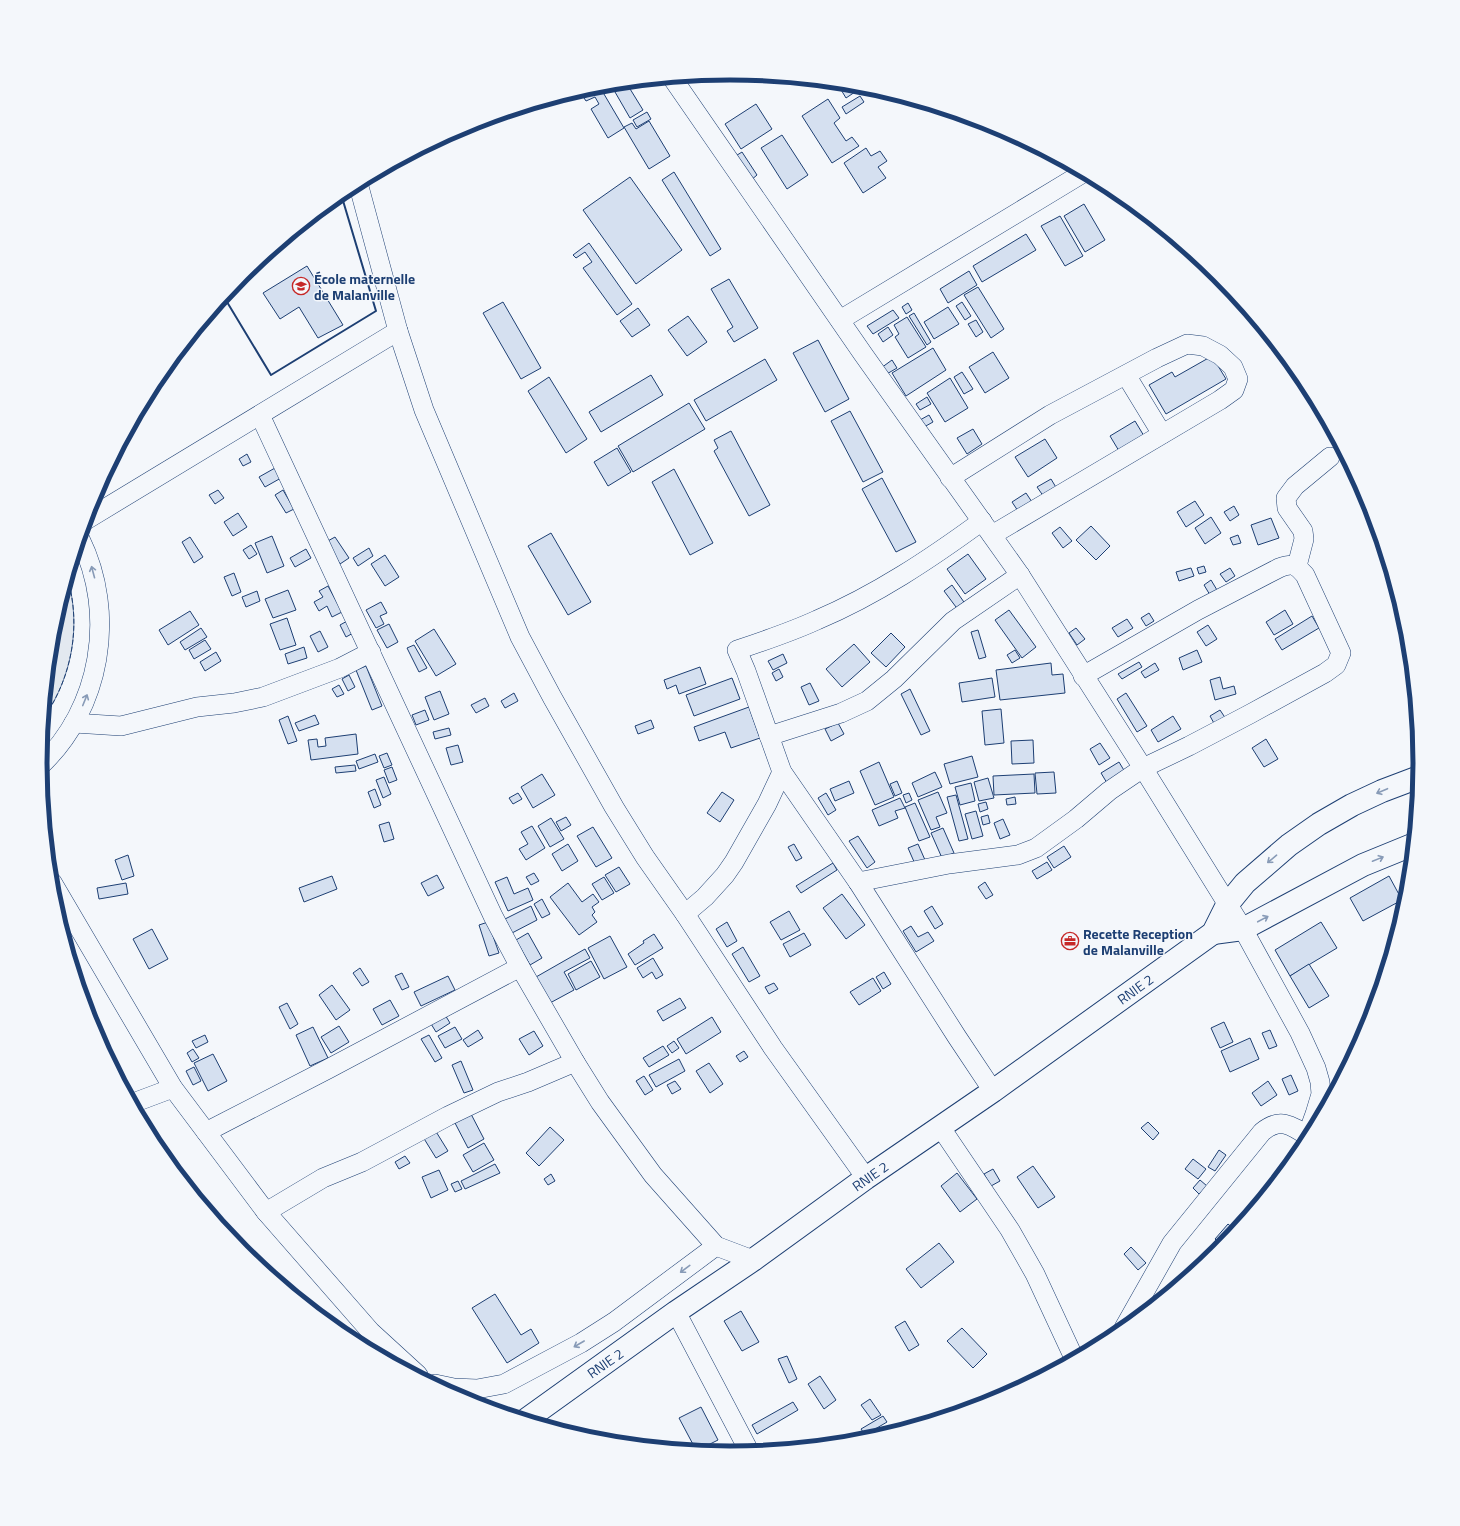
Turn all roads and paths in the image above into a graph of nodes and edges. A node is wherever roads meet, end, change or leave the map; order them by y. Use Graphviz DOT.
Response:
graph roads {
  1 [pos="675,82"];
  2 [pos="1078,176"];
  3 [pos="360,190"];
  4 [pos="840,320"];
  5 [pos="398,331"];
  6 [pos="1126,375"];
  7 [pos="260,415"];
  8 [pos="1162,434"];
  9 [pos="1330,457"];
  10 [pos="950,478"];
  11 [pos="94,515"];
  12 [pos="987,528"];
  13 [pos="82,545"];
  14 [pos="1297,566"];
  15 [pos="1020,575"];
  16 [pos="371,652"];
  17 [pos="1083,676"];
  18 [pos="74,724"];
  19 [pos="769,736"];
  20 [pos="47,758"];
  21 [pos="1143,768"];
  22 [pos="782,772"];
  23 [pos="1413,779"];
  24 [pos="1408,847"];
  25 [pos="858,882"];
  26 [pos="60,895"];
  27 [pos="1227,905"];
  28 [pos="685,914"];
  29 [pos="1243,929"];
  30 [pos="1213,933"];
  31 [pos="520,967"];
  32 [pos="574,1062"];
  33 [pos="173,1088"];
  34 [pos="993,1091"];
  35 [pos="137,1101"];
  36 [pos="1315,1115"];
  37 [pos="940,1128"];
  38 [pos="206,1132"];
  39 [pos="1303,1133"];
  40 [pos="866,1178"];
  41 [pos="266,1212"];
  42 [pos="716,1246"];
  43 [pos="753,1260"];
  44 [pos="676,1312"];
  45 [pos="1131,1315"];
  46 [pos="1072,1353"];
  47 [pos="406,1364"];
  48 [pos="455,1388"];
  49 [pos="530,1416"];
  50 [pos="746,1446"];
  1 -- 4 [label="street"];
  2 -- 4 [label="street"];
  3 -- 5 [label="street"];
  4 -- 10 [label="street"];
  5 -- 7 [label="street"];
  5 -- 28 [label="street"];
  6 -- 8 [label="street"];
  6 -- 8 [label="street"];
  6 -- 10 [label="street"];
  7 -- 11 [label="street"];
  7 -- 16 [label="street"];
  8 -- 12 [label="street"];
  9 -- 14 [label="street"];
  10 -- 12 [label="street"];
  12 -- 15 [label="street"];
  12 -- 19 [label="street"];
  18 -- 13 [label="street, one-way"];
  14 -- 17 [label="street"];
  14 -- 21 [label="street"];
  15 -- 17 [label="street"];
  15 -- 19 [label="street"];
  16 -- 18 [label="street"];
  16 -- 31 [label="street"];
  17 -- 21 [label="street"];
  18 -- 20 [label="street"];
  19 -- 22 [label="street"];
  21 -- 25 [label="street"];
  21 -- 27 [label="street"];
  22 -- 25 [label="street"];
  22 -- 28 [label="street"];
  23 -- 27 [label="main road, RNIE 2, one-way"];
  29 -- 24 [label="main road, RNIE 2, one-way"];
  25 -- 34 [label="street"];
  26 -- 33 [label="street"];
  27 -- 29 [label="street"];
  27 -- 30 [label="main road, RNIE 2"];
  28 -- 40 [label="street"];
  29 -- 30 [label="main road, RNIE 2"];
  29 -- 36 [label="street"];
  30 -- 34 [label="main road, RNIE 2 / RNIE 2"];
  31 -- 32 [label="street"];
  31 -- 38 [label="street"];
  32 -- 41 [label="street"];
  32 -- 42 [label="street"];
  33 -- 35 [label="street"];
  33 -- 38 [label="street"];
  34 -- 37 [label="main road, RNIE 2 / RNIE 2"];
  37 -- 40 [label="main road, RNIE 2 / RNIE 2"];
  37 -- 46 [label="street"];
  38 -- 41 [label="street"];
  39 -- 45 [label="street"];
  40 -- 43 [label="main road, RNIE 2 / RNIE 2"];
  41 -- 47 [label="street"];
  42 -- 43 [label="street"];
  42 -- 48 [label="street, one-way"];
  43 -- 44 [label="main road, RNIE 2 / RNIE 2"];
  44 -- 49 [label="main road, RNIE 2 / RNIE 2"];
  44 -- 50 [label="street"];
}
